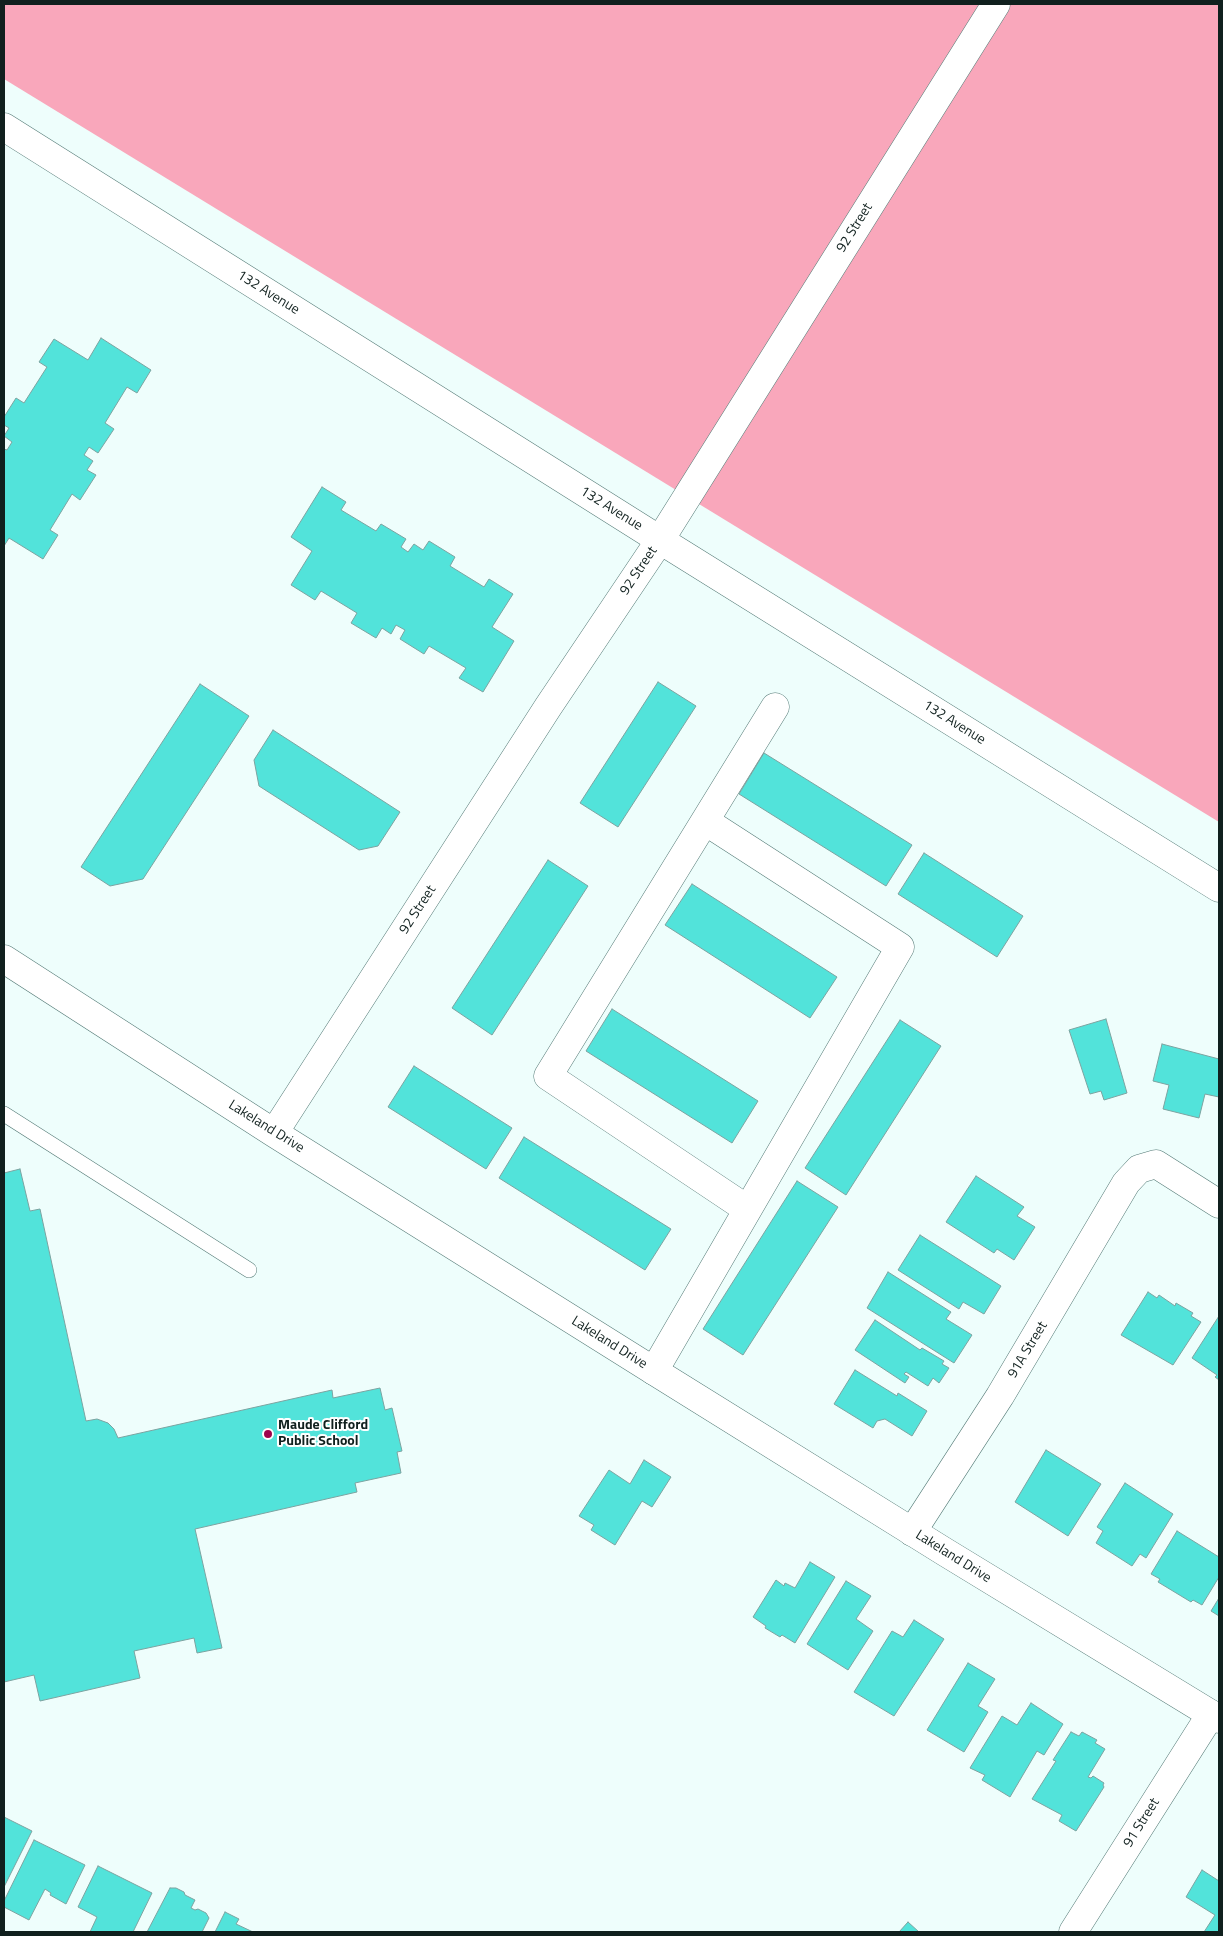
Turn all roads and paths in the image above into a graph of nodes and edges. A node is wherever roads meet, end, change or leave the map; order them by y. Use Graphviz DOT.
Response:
graph roads {
  1 [pos="996,4"];
  2 [pos="4,127"];
  3 [pos="660,540"];
  4 [pos="775,708"];
  5 [pos="705,822"];
  6 [pos="1219,888"];
  7 [pos="4,959"];
  8 [pos="4,1114"];
  9 [pos="274,1133"];
  10 [pos="1219,1204"];
  11 [pos="748,1209"];
  12 [pos="249,1270"];
  13 [pos="654,1371"];
  14 [pos="912,1532"];
  15 [pos="1215,1717"];
  16 [pos="1074,1932"];
  1 -- 3 [label="street, 92 Street"];
  2 -- 3 [label="street, 132 Avenue"];
  3 -- 6 [label="street, 132 Avenue"];
  3 -- 9 [label="street, 92 Street"];
  4 -- 5 [label="street"];
  5 -- 11 [label="street"];
  5 -- 11 [label="street"];
  7 -- 9 [label="street, Lakeland Drive"];
  8 -- 12 [label="lane"];
  9 -- 13 [label="street, Lakeland Drive"];
  10 -- 14 [label="street, 91A Street"];
  11 -- 13 [label="street"];
  13 -- 14 [label="street, Lakeland Drive"];
  14 -- 15 [label="street, Lakeland Drive"];
  15 -- 16 [label="street, 91 Street"];
}
